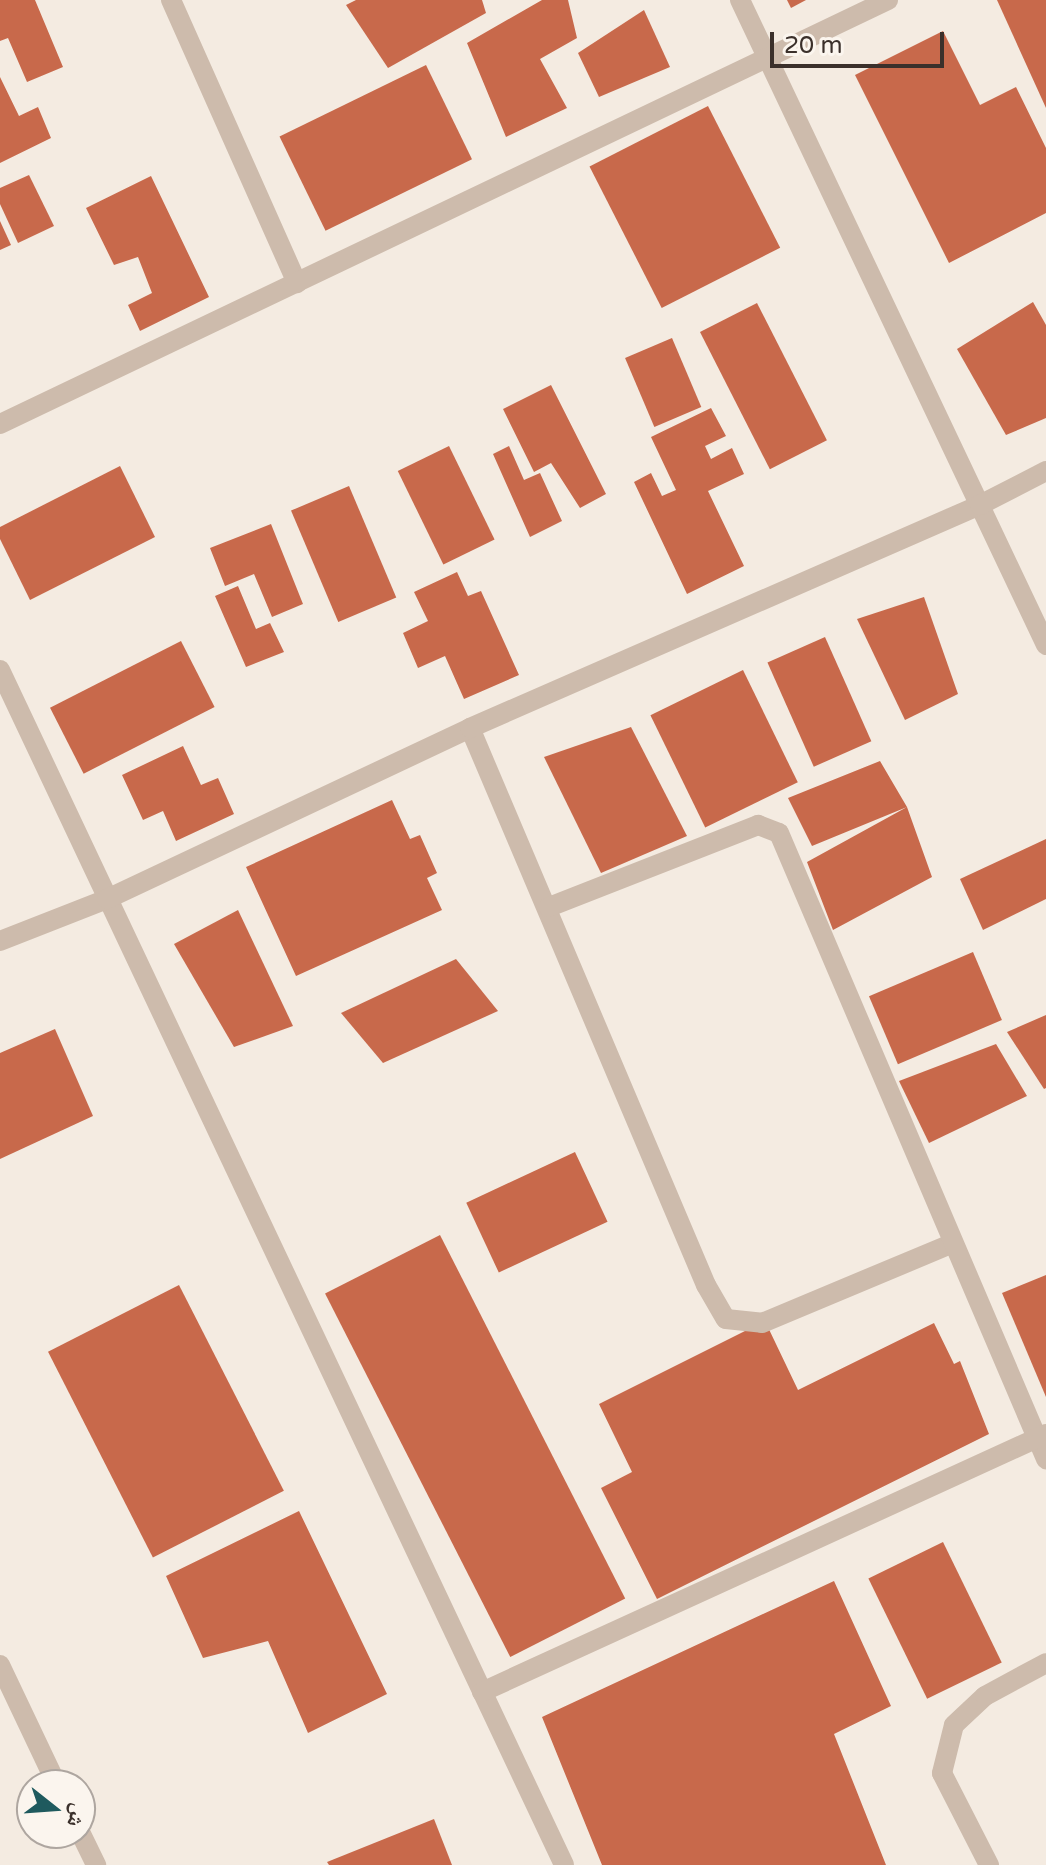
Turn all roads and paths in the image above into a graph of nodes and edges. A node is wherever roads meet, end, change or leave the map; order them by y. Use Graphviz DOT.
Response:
graph roads {
  1 [pos="171,0"];
  2 [pos="740,0"];
  3 [pos="888,0"];
  4 [pos="767,58"];
  5 [pos="297,283"];
  6 [pos="0,424"];
  7 [pos="1046,471"];
  8 [pos="980,505"];
  9 [pos="1046,645"];
  10 [pos="0,670"];
  11 [pos="470,728"];
  12 [pos="107,899"];
  13 [pos="549,907"];
  14 [pos="0,941"];
  15 [pos="953,1243"];
  16 [pos="1041,1437"];
  17 [pos="1046,1459"];
  18 [pos="1046,1663"];
  19 [pos="0,1665"];
  20 [pos="482,1692"];
  21 [pos="49,1769"];
  22 [pos="564,1865"];
  23 [pos="989,1865"];
  1 -- 5 [label="street"];
  2 -- 4 [label="street"];
  3 -- 4 [label="street"];
  4 -- 5 [label="street"];
  4 -- 8 [label="street"];
  5 -- 6 [label="street"];
  7 -- 8 [label="street"];
  8 -- 9 [label="street"];
  8 -- 11 [label="street"];
  10 -- 12 [label="street"];
  11 -- 12 [label="street"];
  11 -- 13 [label="street"];
  12 -- 14 [label="street"];
  12 -- 20 [label="street"];
  13 -- 15 [label="street"];
  13 -- 15 [label="street"];
  15 -- 16 [label="street"];
  16 -- 17 [label="street"];
  16 -- 20 [label="street"];
  18 -- 23 [label="street"];
  19 -- 21 [label="street"];
  20 -- 22 [label="street"];
}
